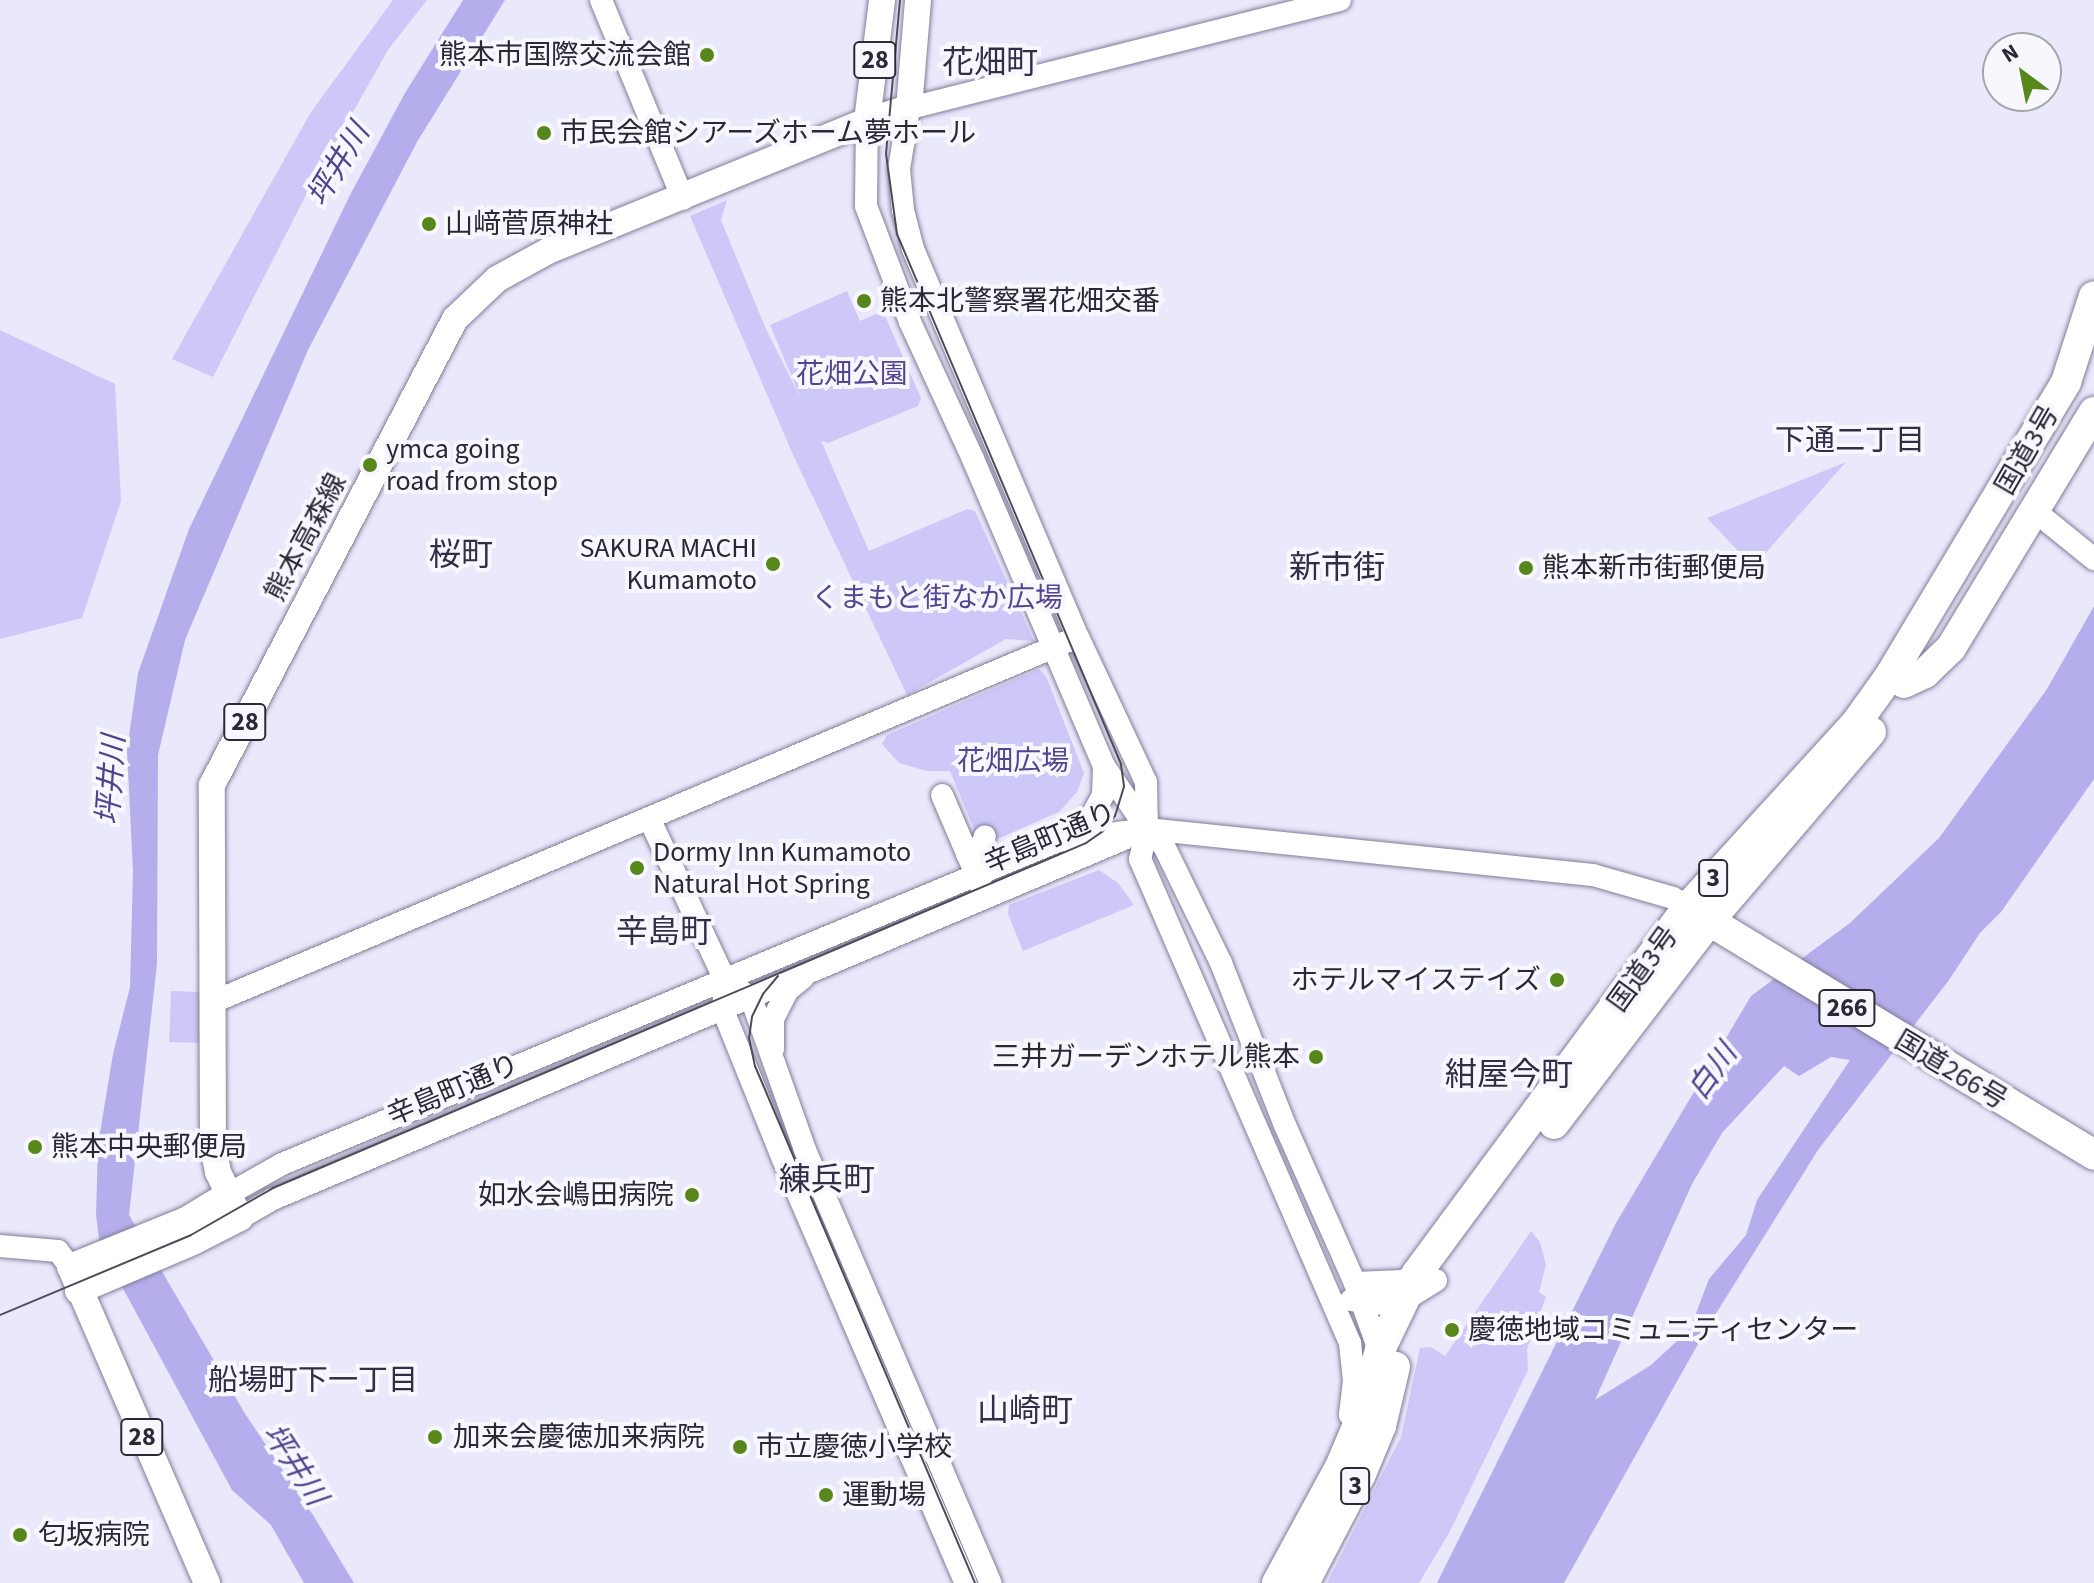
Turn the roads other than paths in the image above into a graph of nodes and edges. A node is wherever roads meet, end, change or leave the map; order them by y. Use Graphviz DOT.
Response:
graph roads {
  1 [pos="601,0"];
  2 [pos="882,0"];
  3 [pos="918,0"];
  4 [pos="1340,0"];
  5 [pos="909,108"];
  6 [pos="867,121"];
  7 [pos="683,199"];
  8 [pos="2094,296"];
  9 [pos="2094,361"];
  10 [pos="2094,412"];
  11 [pos="2036,512"];
  12 [pos="2094,559"];
  13 [pos="1078,637"];
  14 [pos="1054,647"];
  15 [pos="1904,683"];
  16 [pos="1104,766"];
  17 [pos="942,795"];
  18 [pos="649,818"];
  19 [pos="1147,829"];
  20 [pos="985,836"];
  21 [pos="1058,841"];
  22 [pos="967,854"];
  23 [pos="975,875"];
  24 [pos="989,896"];
  25 [pos="1690,909"];
  26 [pos="817,967"];
  27 [pos="725,980"];
  28 [pos="751,998"];
  29 [pos="213,1002"];
  30 [pos="723,1010"];
  31 [pos="772,1067"];
  32 [pos="2094,1155"];
  33 [pos="233,1206"];
  34 [pos="0,1246"];
  35 [pos="1426,1276"];
  36 [pos="74,1279"];
  37 [pos="1359,1293"];
  38 [pos="1329,1295"];
  39 [pos="1403,1301"];
  40 [pos="1380,1350"];
  41 [pos="1390,1383"];
  42 [pos="1340,1467"];
  43 [pos="207,1583"];
  44 [pos="966,1583"];
  45 [pos="991,1583"];
  46 [pos="1277,1583"];
  47 [pos="1304,1583"];
  1 -- 7 [label="street"];
  2 -- 6 [label="main road, 28"];
  3 -- 5 [label="main road, 28"];
  4 -- 5 [label="street"];
  5 -- 6 [label="main road, 熊本高森線 / 28"];
  5 -- 13 [label="street"];
  6 -- 7 [label="main road, 熊本高森線 / 28"];
  6 -- 14 [label="street"];
  7 -- 29 [label="main road, 熊本高森線 / 28"];
  8 -- 25 [label="highway, 国道3号 / 3"];
  9 -- 15 [label="highway, 国道3号 / 3"];
  10 -- 11 [label="highway, 3"];
  11 -- 12 [label="street"];
  11 -- 15 [label="highway, 3"];
  13 -- 14 [label="street"];
  13 -- 19 [label="street"];
  14 -- 16 [label="street"];
  14 -- 18 [label="street"];
  15 -- 25 [label="highway, 国道3号 / 3"];
  16 -- 19 [label="street"];
  16 -- 21 [label="street"];
  17 -- 22 [label="street"];
  18 -- 27 [label="street"];
  18 -- 29 [label="street"];
  19 -- 21 [label="street, 辛島町通り"];
  19 -- 24 [label="street, 辛島町通り"];
  19 -- 25 [label="street"];
  19 -- 37 [label="street"];
  19 -- 38 [label="street"];
  20 -- 22 [label="street"];
  21 -- 23 [label="street, 辛島町通り"];
  22 -- 23 [label="street"];
  23 -- 24 [label="street"];
  23 -- 27 [label="street, 辛島町通り"];
  24 -- 26 [label="street, 辛島町通り"];
  25 -- 32 [label="highway, 国道266号 / 266"];
  25 -- 35 [label="highway, 国道3号 / 3"];
  26 -- 28 [label="street, 辛島町通り"];
  26 -- 31 [label="street"];
  27 -- 28 [label="street"];
  27 -- 30 [label="street"];
  27 -- 33 [label="street, 辛島町通り"];
  28 -- 30 [label="street, 辛島町通り"];
  28 -- 31 [label="street"];
  29 -- 33 [label="main road, 熊本高森線 / 28"];
  30 -- 33 [label="street, 辛島町通り"];
  30 -- 44 [label="street"];
  31 -- 45 [label="street"];
  33 -- 36 [label="main road"];
  34 -- 36 [label="street"];
  35 -- 37 [label="street"];
  35 -- 39 [label="highway, 国道3号 / 3"];
  35 -- 41 [label="highway, 国道3号 / 3"];
  36 -- 43 [label="main road, 28"];
  37 -- 38 [label="street"];
  37 -- 39 [label="street"];
  37 -- 40 [label="street"];
  38 -- 42 [label="street"];
  39 -- 40 [label="highway, 国道3号 / 3"];
  40 -- 41 [label="street"];
  40 -- 42 [label="highway, 国道3号 / 3"];
  41 -- 47 [label="highway, 国道3号 / 3"];
  42 -- 46 [label="highway, 国道3号 / 3"];
}
